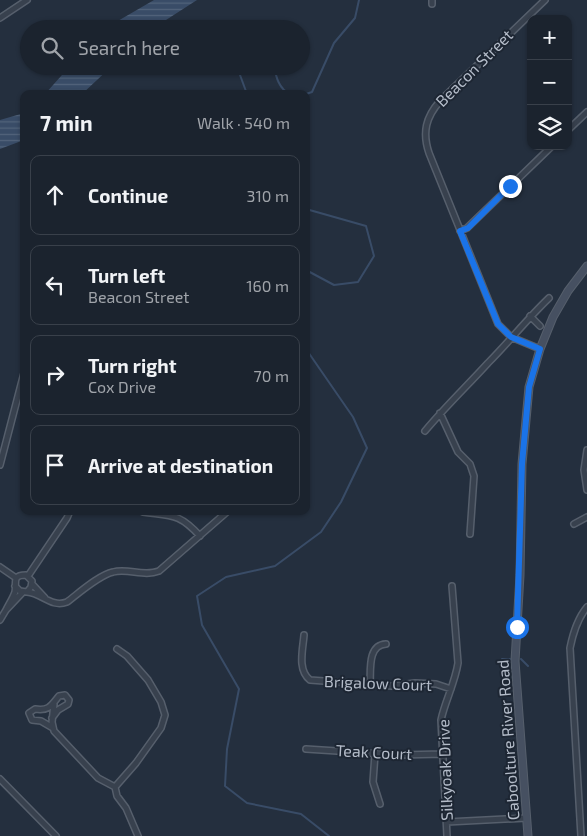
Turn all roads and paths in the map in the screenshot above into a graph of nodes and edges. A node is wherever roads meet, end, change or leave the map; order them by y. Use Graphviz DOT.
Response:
graph roads {
  1 [pos="27,0"];
  2 [pos="545,0"];
  3 [pos="0,18"];
  4 [pos="587,112"];
  5 [pos="572,126"];
  6 [pos="548,150"];
  7 [pos="460,231"];
  8 [pos="587,266"];
  9 [pos="549,298"];
  10 [pos="530,316"];
  11 [pos="540,326"];
  12 [pos="511,337"];
  13 [pos="540,349"];
  14 [pos="20,388"];
  15 [pos="440,413"];
  16 [pos="425,431"];
  17 [pos="587,450"];
  18 [pos="0,465"];
  19 [pos="587,490"];
  20 [pos="68,515"];
  21 [pos="165,515"];
  22 [pos="224,515"];
  23 [pos="587,517"];
  24 [pos="574,524"];
  25 [pos="470,534"];
  26 [pos="200,536"];
  27 [pos="0,567"];
  28 [pos="28,576"];
  29 [pos="16,578"];
  30 [pos="32,584"];
  31 [pos="15,586"];
  32 [pos="452,586"];
  33 [pos="25,592"];
  34 [pos="45,598"];
  35 [pos="587,606"];
  36 [pos="6,610"];
  37 [pos="0,620"];
  38 [pos="304,635"];
  39 [pos="386,644"];
  40 [pos="117,649"];
  41 [pos="370,684"];
  42 [pos="451,689"];
  43 [pos="54,704"];
  44 [pos="52,718"];
  45 [pos="53,728"];
  46 [pos="306,748"];
  47 [pos="375,754"];
  48 [pos="443,754"];
  49 [pos="0,779"];
  50 [pos="115,787"];
  51 [pos="380,804"];
  52 [pos="527,818"];
  53 [pos="447,822"];
  54 [pos="56,836"];
  55 [pos="138,836"];
  56 [pos="447,836"];
  57 [pos="528,836"];
  58 [pos="582,836"];
  1 -- 3 [label="street"];
  2 -- 7 [label="street, Beacon Street"];
  4 -- 5 [label="street"];
  6 -- 7 [label="street"];
  7 -- 12 [label="street, Beacon Street"];
  8 -- 13 [label="main road, Caboolture River Road"];
  9 -- 10 [label="street"];
  10 -- 11 [label="street"];
  10 -- 12 [label="street"];
  12 -- 13 [label="street, Beacon Street"];
  12 -- 15 [label="street"];
  13 -- 52 [label="main road, Caboolture River Road"];
  14 -- 18 [label="street"];
  15 -- 16 [label="street"];
  15 -- 25 [label="street"];
  17 -- 19 [label="street"];
  20 -- 28 [label="street"];
  21 -- 26 [label="street"];
  22 -- 26 [label="street"];
  23 -- 24 [label="street"];
  26 -- 34 [label="street"];
  27 -- 29 [label="street"];
  28 -- 29 [label="street"];
  28 -- 30 [label="street"];
  29 -- 31 [label="street"];
  30 -- 33 [label="street"];
  30 -- 34 [label="street"];
  31 -- 33 [label="street"];
  31 -- 36 [label="street"];
  32 -- 42 [label="street, Silkyoak Drive"];
  33 -- 34 [label="street"];
  33 -- 36 [label="street"];
  35 -- 58 [label="street"];
  36 -- 37 [label="street"];
  38 -- 41 [label="street, Brigalow Court"];
  39 -- 41 [label="street"];
  40 -- 50 [label="street"];
  41 -- 42 [label="street, Brigalow Court"];
  42 -- 48 [label="street, Silkyoak Drive"];
  43 -- 44 [label="street"];
  43 -- 44 [label="street"];
  43 -- 45 [label="street"];
  44 -- 45 [label="street"];
  45 -- 50 [label="street"];
  46 -- 47 [label="street, Teak Court"];
  47 -- 48 [label="street, Teak Court"];
  47 -- 51 [label="street"];
  48 -- 53 [label="street, Silkyoak Drive"];
  49 -- 54 [label="street"];
  50 -- 55 [label="street"];
  52 -- 53 [label="street"];
  52 -- 57 [label="main road, Caboolture River Road"];
  53 -- 56 [label="street, Silkyoak Drive"];
}
